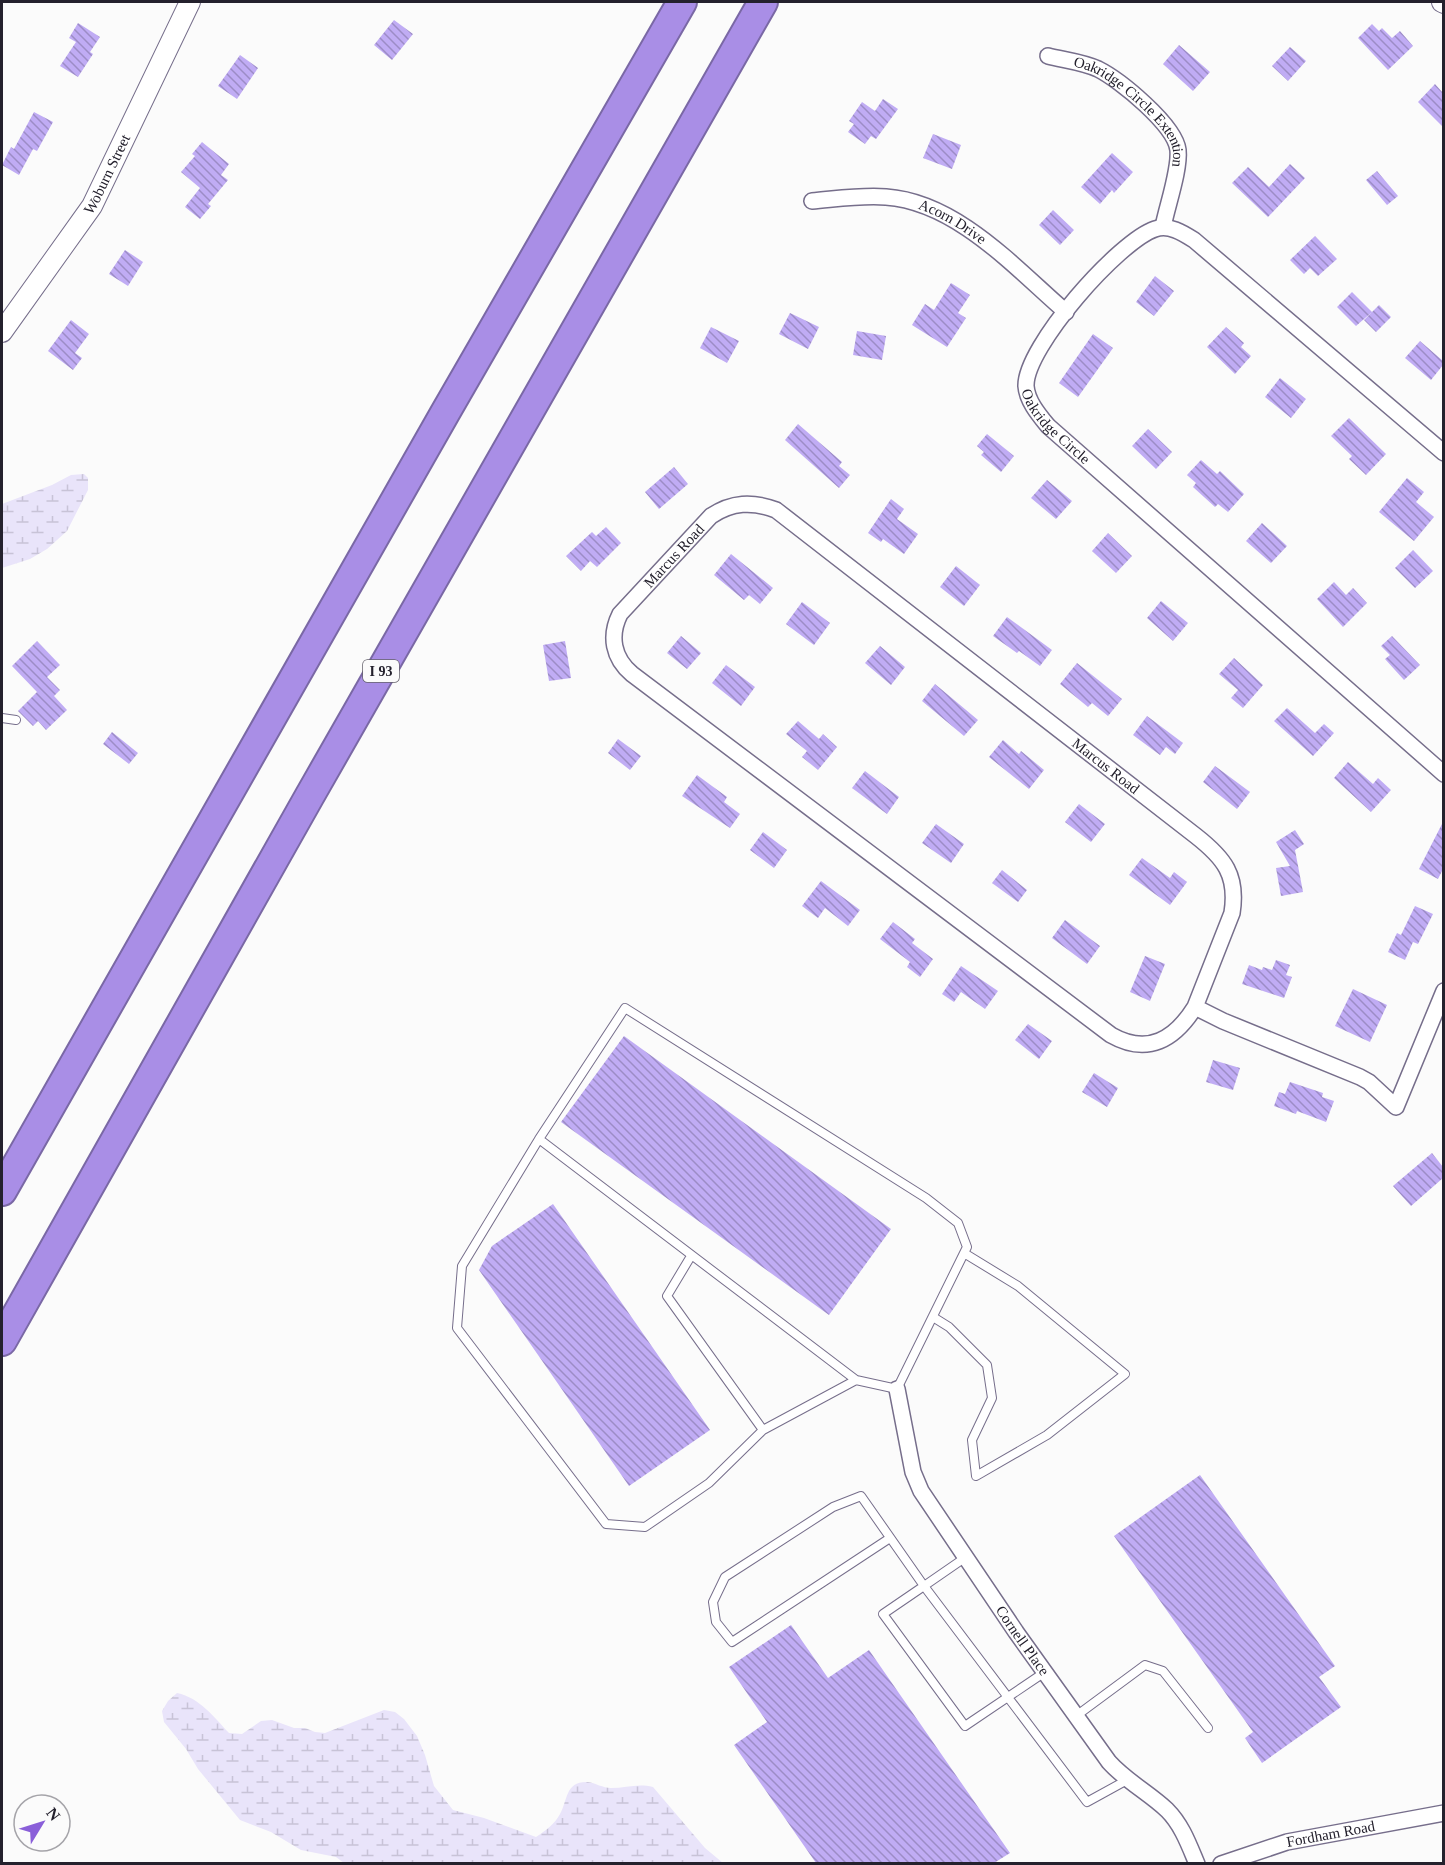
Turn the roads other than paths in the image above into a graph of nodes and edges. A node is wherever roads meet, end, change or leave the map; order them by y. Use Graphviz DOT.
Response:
graph roads {
  1 [pos="190,2"];
  2 [pos="682,2"];
  3 [pos="763,2"];
  4 [pos="1048,56"];
  5 [pos="812,201"];
  6 [pos="1164,227"];
  7 [pos="1066,312"];
  8 [pos="2,332"];
  9 [pos="1443,453"];
  10 [pos="2,717"];
  11 [pos="16,720"];
  12 [pos="1443,774"];
  13 [pos="1443,991"];
  14 [pos="1195,1007"];
  15 [pos="538,1139"];
  16 [pos="2,1191"];
  17 [pos="964,1253"];
  18 [pos="691,1256"];
  19 [pos="933,1317"];
  20 [pos="2,1341"];
  21 [pos="856,1380"];
  22 [pos="897,1389"];
  23 [pos="763,1430"];
  24 [pos="890,1538"];
  25 [pos="966,1557"];
  26 [pos="924,1586"];
  27 [pos="1045,1672"];
  28 [pos="1008,1697"];
  29 [pos="1076,1716"];
  30 [pos="1208,1728"];
  31 [pos="1127,1780"];
  32 [pos="1443,1813"];
  33 [pos="1197,1863"];
  34 [pos="1221,1863"];
  1 -- 8 [label="street, Woburn Street"];
  2 -- 16 [label="highway"];
  3 -- 20 [label="highway, I 93"];
  4 -- 6 [label="street, Oakridge Circle Extention"];
  5 -- 7 [label="street, Acorn Drive"];
  6 -- 7 [label="street, Oakridge Circle"];
  6 -- 9 [label="street"];
  7 -- 12 [label="street, Oakridge Circle"];
  10 -- 11 [label="lane"];
  13 -- 14 [label="street"];
  14 -- 14 [label="street, Marcus Road"];
  15 -- 17 [label="lane"];
  15 -- 18 [label="lane"];
  15 -- 23 [label="lane"];
  17 -- 19 [label="lane"];
  17 -- 19 [label="lane"];
  18 -- 21 [label="lane"];
  18 -- 23 [label="lane"];
  19 -- 22 [label="lane"];
  21 -- 22 [label="lane"];
  21 -- 23 [label="lane"];
  22 -- 25 [label="street, Cornell Place"];
  24 -- 24 [label="lane"];
  24 -- 26 [label="lane"];
  25 -- 26 [label="lane"];
  25 -- 27 [label="street, Cornell Place"];
  26 -- 28 [label="lane"];
  26 -- 28 [label="lane"];
  27 -- 28 [label="lane"];
  27 -- 29 [label="street, Cornell Place"];
  28 -- 31 [label="lane"];
  29 -- 30 [label="lane"];
  29 -- 31 [label="street, Cornell Place"];
  31 -- 33 [label="street, Cornell Place"];
  32 -- 34 [label="street, Fordham Road"];
}
